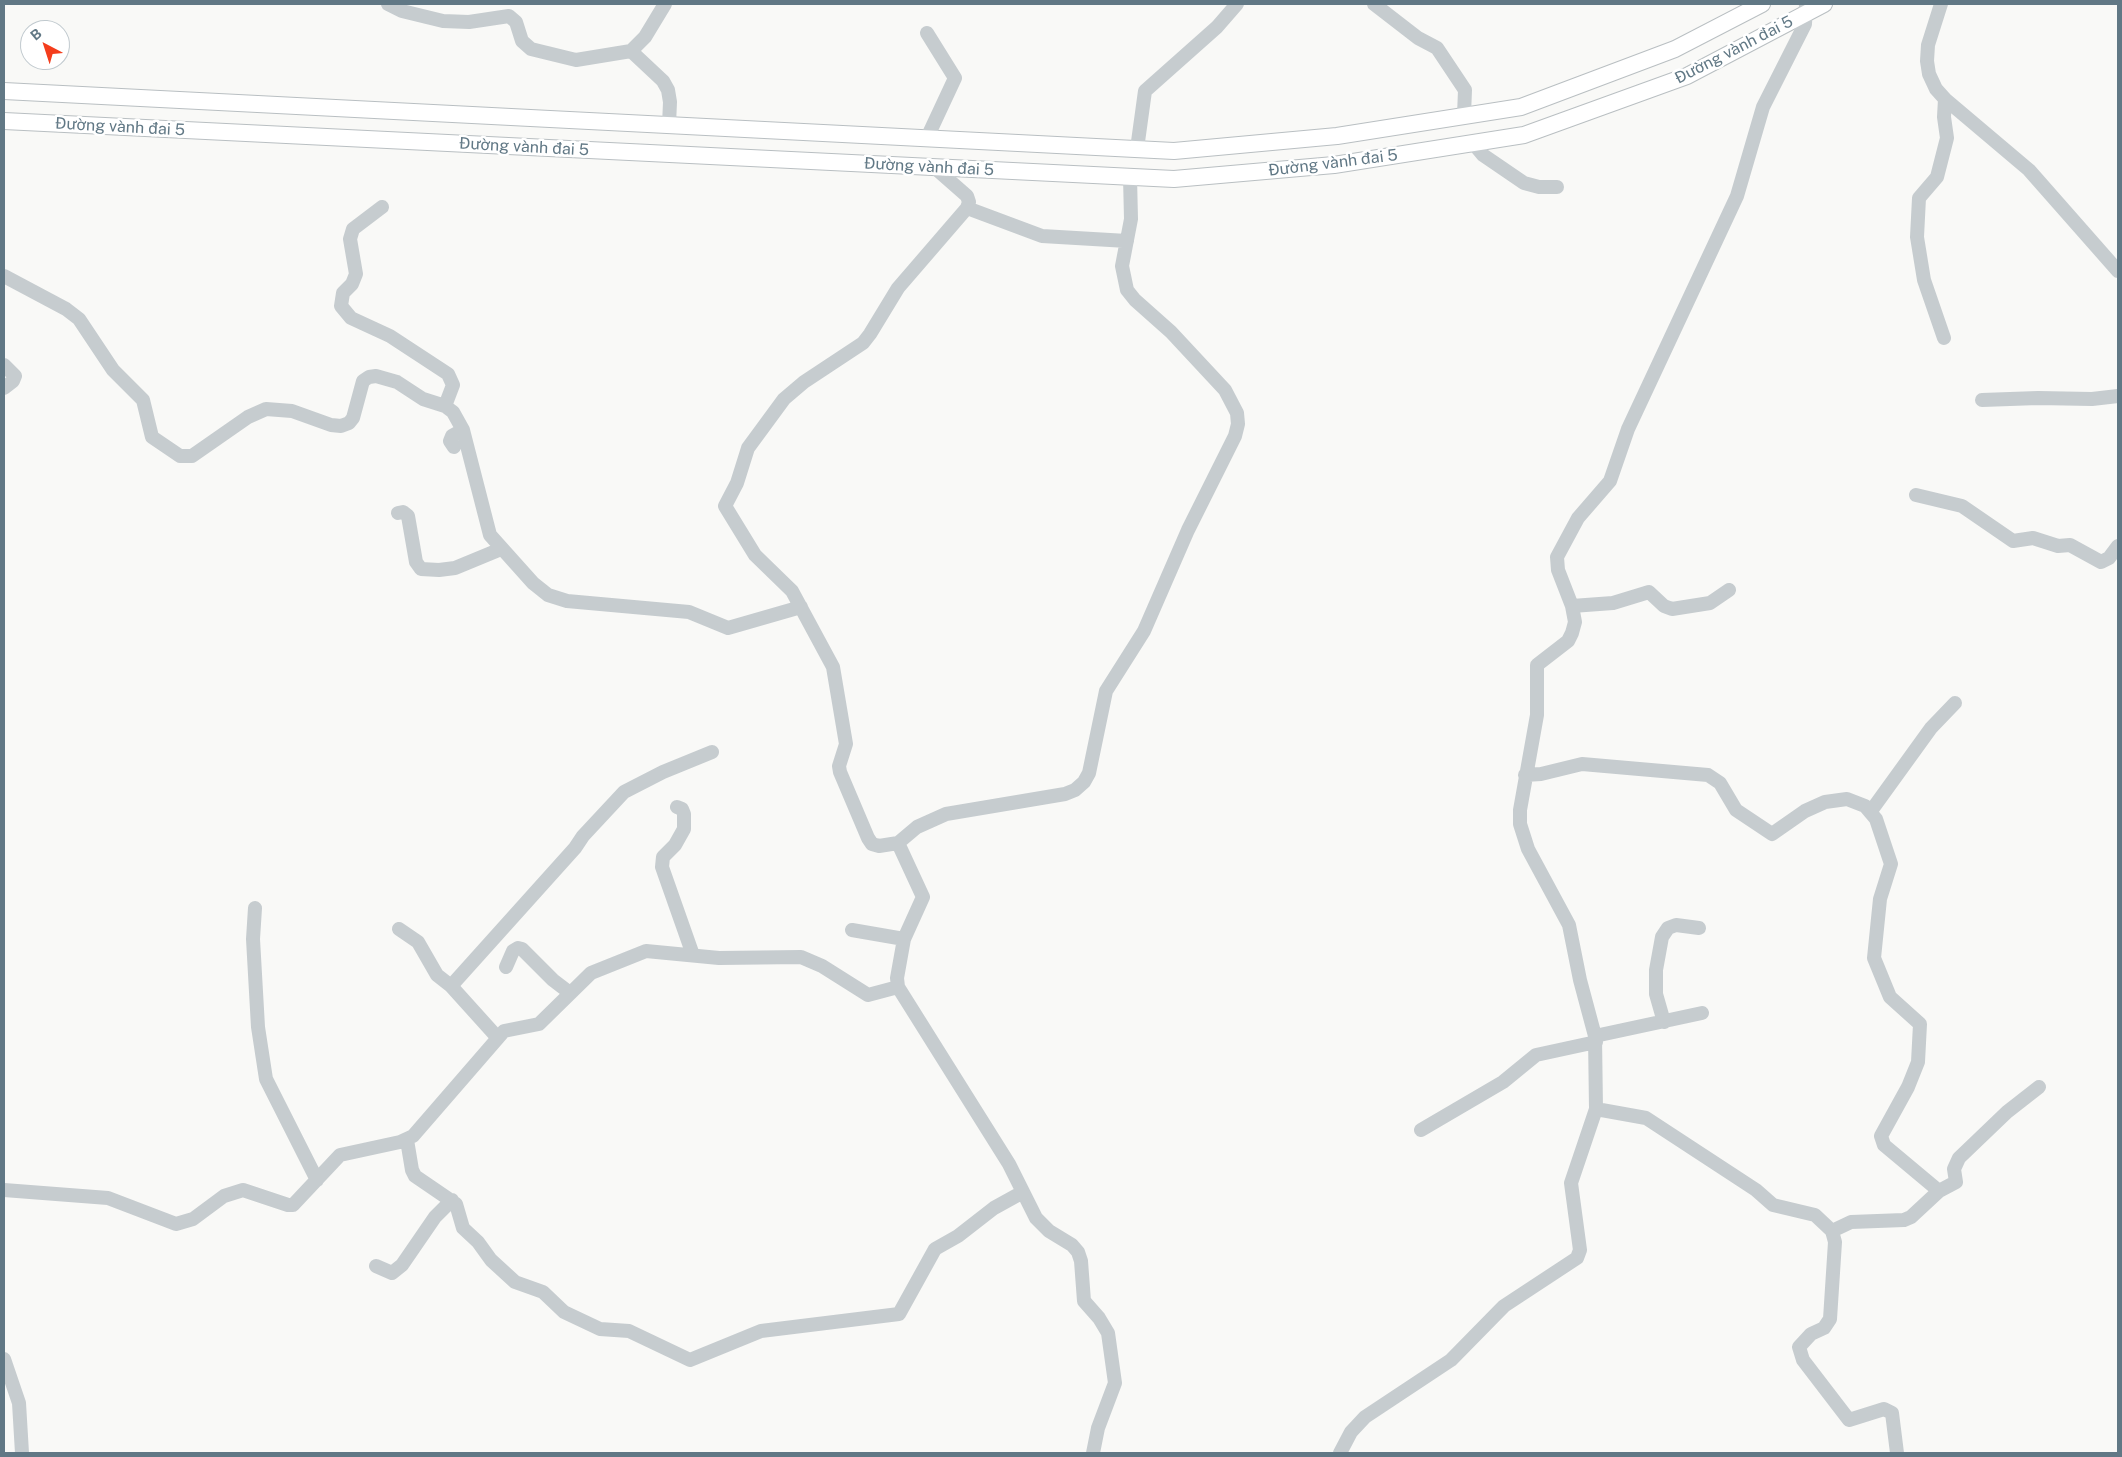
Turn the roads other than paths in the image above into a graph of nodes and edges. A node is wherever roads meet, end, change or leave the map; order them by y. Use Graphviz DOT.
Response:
graph roads {
  1 [pos="388,4"];
  2 [pos="665,4"];
  3 [pos="1236,4"];
  4 [pos="1374,4"];
  5 [pos="1762,4"];
  6 [pos="1824,4"];
  7 [pos="1941,4"];
  8 [pos="1806,8"];
  9 [pos="927,33"];
  10 [pos="631,51"];
  11 [pos="4,91"];
  12 [pos="1944,100"];
  13 [pos="1464,116"];
  14 [pos="4,121"];
  15 [pos="669,125"];
  16 [pos="926,138"];
  17 [pos="1473,144"];
  18 [pos="1137,149"];
  19 [pos="934,167"];
  20 [pos="1130,177"];
  21 [pos="1557,187"];
  22 [pos="382,206"];
  23 [pos="968,208"];
  24 [pos="1127,241"];
  25 [pos="2118,271"];
  26 [pos="4,276"];
  27 [pos="1944,338"];
  28 [pos="4,365"];
  29 [pos="4,388"];
  30 [pos="2118,396"];
  31 [pos="1982,400"];
  32 [pos="445,406"];
  33 [pos="463,430"];
  34 [pos="454,447"];
  35 [pos="1916,495"];
  36 [pos="398,513"];
  37 [pos="2118,546"];
  38 [pos="501,549"];
  39 [pos="1729,590"];
  40 [pos="1572,606"];
  41 [pos="802,607"];
  42 [pos="1955,703"];
  43 [pos="712,752"];
  44 [pos="1525,775"];
  45 [pos="676,806"];
  46 [pos="1871,811"];
  47 [pos="898,843"];
  48 [pos="254,908"];
  49 [pos="1699,928"];
  50 [pos="399,929"];
  51 [pos="852,930"];
  52 [pos="904,939"];
  53 [pos="693,955"];
  54 [pos="506,967"];
  55 [pos="451,986"];
  56 [pos="898,987"];
  57 [pos="570,993"];
  58 [pos="1702,1013"];
  59 [pos="1664,1022"];
  60 [pos="496,1037"];
  61 [pos="1596,1039"];
  62 [pos="2040,1087"];
  63 [pos="1596,1109"];
  64 [pos="1421,1130"];
  65 [pos="407,1140"];
  66 [pos="317,1180"];
  67 [pos="4,1190"];
  68 [pos="1939,1191"];
  69 [pos="1023,1192"];
  70 [pos="452,1200"];
  71 [pos="1832,1231"];
  72 [pos="376,1266"];
  73 [pos="4,1359"];
  74 [pos="22,1453"];
  75 [pos="1093,1453"];
  76 [pos="1340,1453"];
  77 [pos="1897,1453"];
  1 -- 10 [label="street"];
  2 -- 10 [label="street"];
  3 -- 18 [label="street"];
  4 -- 13 [label="street"];
  5 -- 13 [label="main road, Đường vành đai 5"];
  6 -- 8 [label="main road, Đường vành đai 5"];
  7 -- 12 [label="street"];
  8 -- 17 [label="main road, Đường vành đai 5"];
  8 -- 40 [label="street"];
  9 -- 16 [label="street"];
  10 -- 15 [label="street"];
  11 -- 15 [label="main road, Đường vành đai 5"];
  12 -- 25 [label="street"];
  12 -- 27 [label="street"];
  13 -- 18 [label="main road, Đường vành đai 5"];
  14 -- 19 [label="main road, Đường vành đai 5"];
  15 -- 16 [label="main road, Đường vành đai 5"];
  16 -- 18 [label="main road, Đường vành đai 5"];
  17 -- 20 [label="main road, Đường vành đai 5"];
  17 -- 21 [label="street"];
  19 -- 20 [label="main road, Đường vành đai 5"];
  19 -- 23 [label="street"];
  20 -- 24 [label="street"];
  22 -- 32 [label="street"];
  23 -- 24 [label="street"];
  23 -- 41 [label="street"];
  24 -- 47 [label="street"];
  26 -- 32 [label="street"];
  28 -- 29 [label="street"];
  30 -- 31 [label="street"];
  32 -- 33 [label="street"];
  33 -- 34 [label="street"];
  33 -- 38 [label="street"];
  35 -- 37 [label="street"];
  36 -- 38 [label="street"];
  38 -- 41 [label="street"];
  39 -- 40 [label="street"];
  40 -- 44 [label="street"];
  41 -- 47 [label="street"];
  42 -- 46 [label="street"];
  43 -- 55 [label="street"];
  44 -- 46 [label="street"];
  44 -- 61 [label="street"];
  45 -- 53 [label="street"];
  46 -- 68 [label="street"];
  47 -- 52 [label="street"];
  48 -- 66 [label="street"];
  49 -- 59 [label="street"];
  50 -- 55 [label="street"];
  51 -- 52 [label="street"];
  52 -- 56 [label="street"];
  53 -- 56 [label="street"];
  53 -- 57 [label="street"];
  54 -- 57 [label="street"];
  55 -- 60 [label="street"];
  56 -- 69 [label="street"];
  57 -- 60 [label="street"];
  58 -- 59 [label="street"];
  59 -- 61 [label="street"];
  60 -- 65 [label="street"];
  61 -- 63 [label="street"];
  61 -- 64 [label="street"];
  62 -- 68 [label="street"];
  63 -- 71 [label="street"];
  63 -- 76 [label="street"];
  65 -- 66 [label="street"];
  65 -- 70 [label="street"];
  66 -- 67 [label="street"];
  68 -- 71 [label="street"];
  69 -- 70 [label="street"];
  69 -- 75 [label="street"];
  70 -- 72 [label="street"];
  71 -- 77 [label="street"];
  73 -- 74 [label="street"];
}
